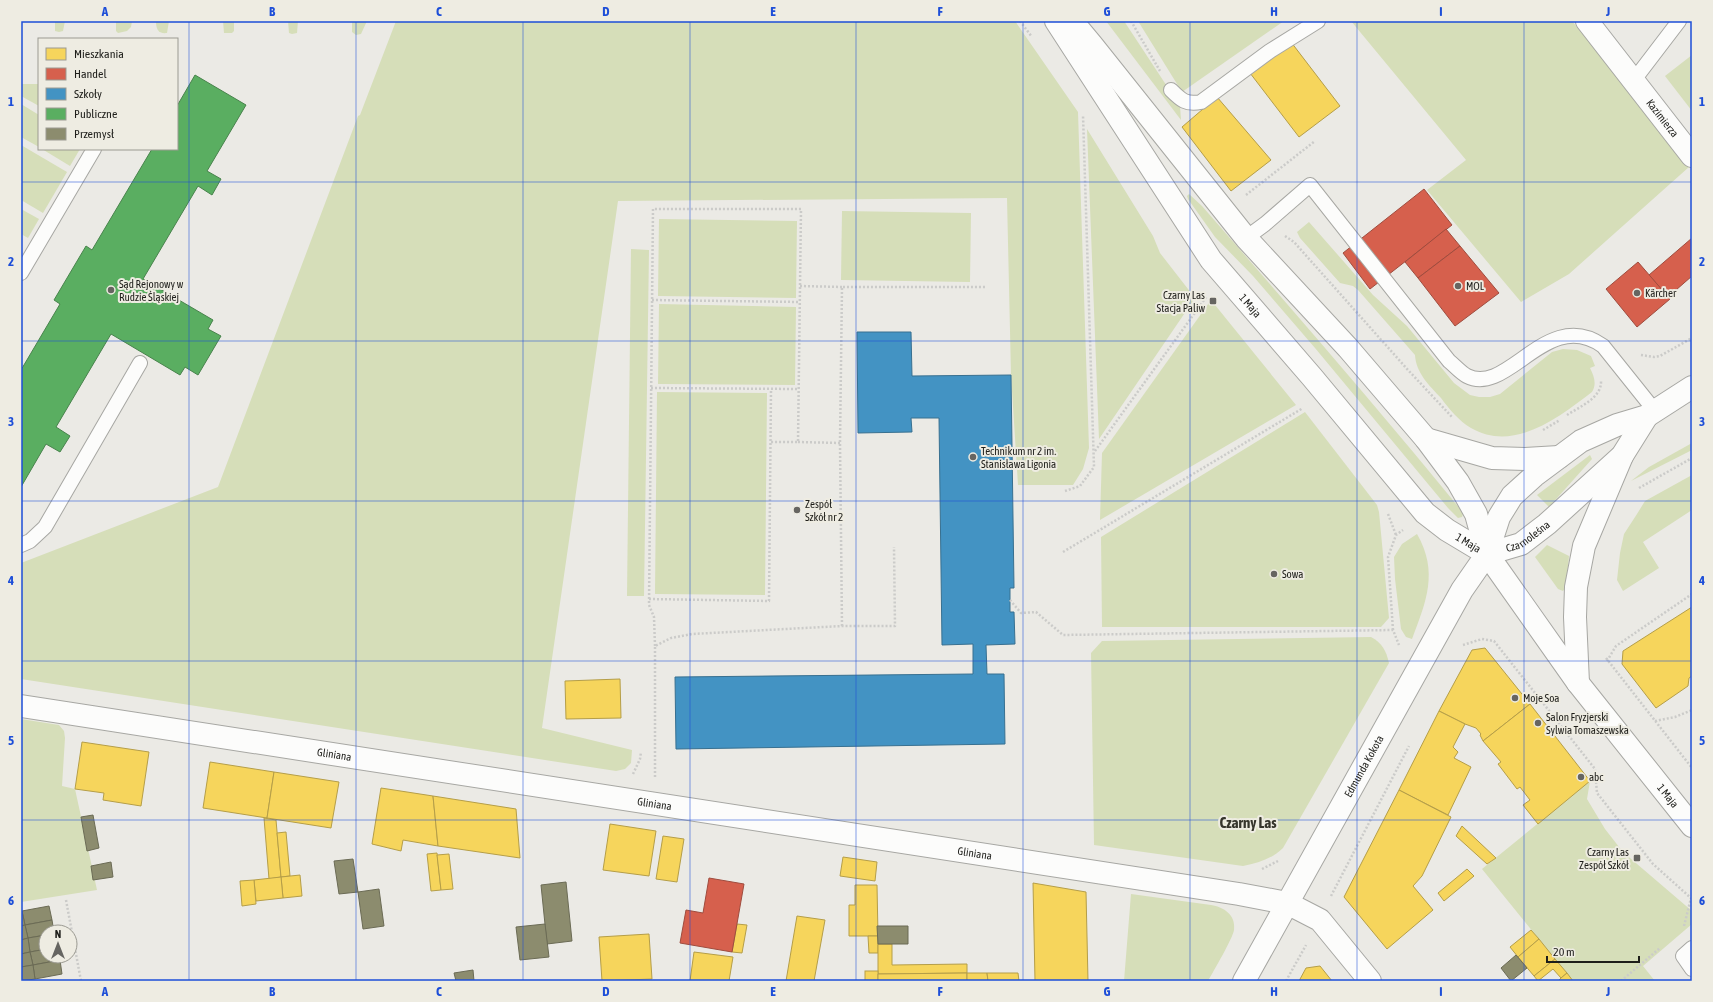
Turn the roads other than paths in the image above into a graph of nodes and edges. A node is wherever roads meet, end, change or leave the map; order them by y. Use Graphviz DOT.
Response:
graph roads {
  1 [pos="1056,21"];
  2 [pos="1072,21"];
  3 [pos="1318,21"];
  4 [pos="1587,21"];
  5 [pos="1679,21"];
  6 [pos="1634,80"];
  7 [pos="1171,90"];
  8 [pos="93,150"];
  9 [pos="1692,156"];
  10 [pos="1246,238"];
  11 [pos="21,273"];
  12 [pos="140,363"];
  13 [pos="1692,387"];
  14 [pos="1651,413"];
  15 [pos="1426,439"];
  16 [pos="1622,456"];
  17 [pos="1560,457"];
  18 [pos="21,545"];
  19 [pos="1487,554"];
  20 [pos="1578,683"];
  21 [pos="21,706"];
  22 [pos="1692,826"];
  23 [pos="1287,904"];
  24 [pos="1692,948"];
  25 [pos="1692,969"];
  26 [pos="1244,981"];
  27 [pos="1370,981"];
  1 -- 19 [label="street, 1 Maja"];
  2 -- 10 [label="street, 1 Maja"];
  3 -- 7 [label="lane"];
  4 -- 6 [label="street, Kazimierza"];
  5 -- 6 [label="lane"];
  6 -- 9 [label="street, Kazimierza"];
  8 -- 11 [label="lane"];
  10 -- 14 [label="lane"];
  10 -- 15 [label="street, 1 Maja"];
  12 -- 18 [label="lane"];
  13 -- 14 [label="street, Czarnoleśna"];
  14 -- 16 [label="street, Czarnoleśna"];
  14 -- 17 [label="street, Czarnoleśna"];
  15 -- 17 [label="street"];
  15 -- 19 [label="street, 1 Maja"];
  16 -- 19 [label="street, Czarnoleśna"];
  16 -- 20 [label="street"];
  17 -- 19 [label="street, Czarnoleśna"];
  19 -- 20 [label="street, 1 Maja"];
  19 -- 23 [label="street, Edmunda Kokota"];
  20 -- 22 [label="street, 1 Maja"];
  21 -- 23 [label="street, Gliniana"];
  23 -- 26 [label="street, Edmunda Kokota"];
  23 -- 27 [label="street, Gliniana"];
  24 -- 25 [label="lane"];
}
